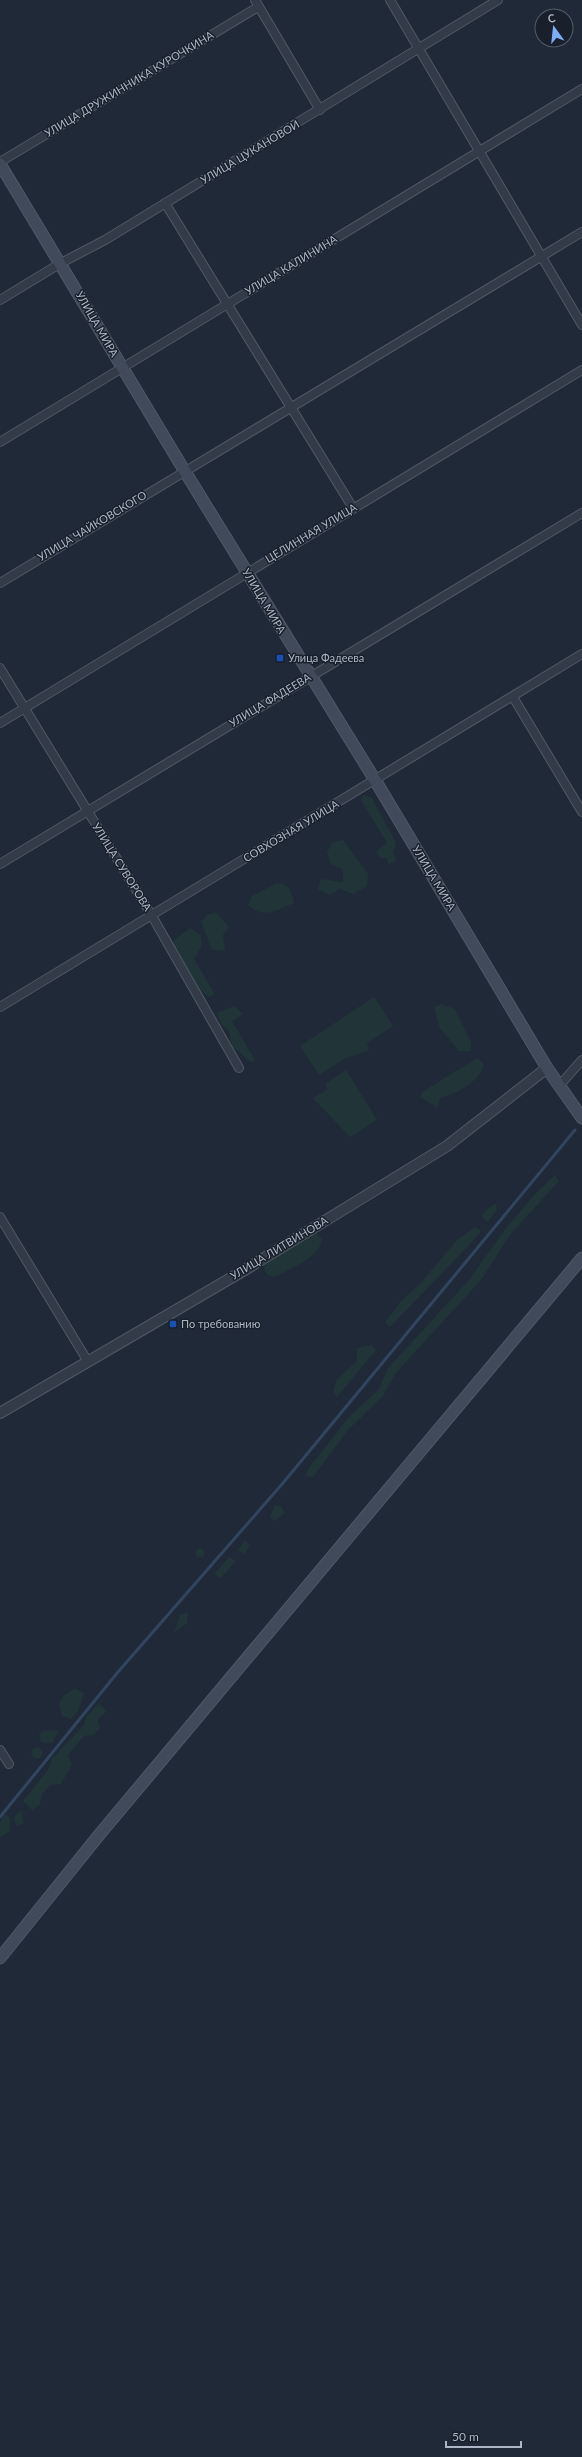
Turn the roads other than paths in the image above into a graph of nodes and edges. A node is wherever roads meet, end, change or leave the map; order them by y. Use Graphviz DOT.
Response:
graph roads {
  1 [pos="390,0"];
  2 [pos="498,0"];
  3 [pos="256,3"];
  4 [pos="418,49"];
  5 [pos="582,89"];
  6 [pos="320,110"];
  7 [pos="479,151"];
  8 [pos="0,163"];
  9 [pos="165,203"];
  10 [pos="582,232"];
  11 [pos="542,257"];
  12 [pos="61,263"];
  13 [pos="0,300"];
  14 [pos="227,304"];
  15 [pos="582,325"];
  16 [pos="122,368"];
  17 [pos="582,370"];
  18 [pos="291,406"];
  19 [pos="0,442"];
  20 [pos="184,470"];
  21 [pos="354,508"];
  22 [pos="582,513"];
  23 [pos="247,572"];
  24 [pos="0,583"];
  25 [pos="582,654"];
  26 [pos="0,668"];
  27 [pos="310,676"];
  28 [pos="513,697"];
  29 [pos="24,708"];
  30 [pos="0,723"];
  31 [pos="375,780"];
  32 [pos="87,812"];
  33 [pos="582,812"];
  34 [pos="0,864"];
  35 [pos="152,916"];
  36 [pos="0,1007"];
  37 [pos="582,1060"];
  38 [pos="239,1068"];
  39 [pos="547,1068"];
  40 [pos="560,1086"];
  41 [pos="582,1118"];
  42 [pos="0,1217"];
  43 [pos="582,1258"];
  44 [pos="87,1360"];
  45 [pos="0,1413"];
  46 [pos="0,1750"];
  47 [pos="9,1764"];
  48 [pos="0,1958"];
  1 -- 4 [label="street"];
  2 -- 4 [label="street, УЛИЦА ЦУКАНОВОЙ"];
  3 -- 6 [label="street"];
  3 -- 8 [label="street, УЛИЦА ДРУЖИННИКА КУРОЧКИНА"];
  4 -- 6 [label="street, УЛИЦА ЦУКАНОВОЙ"];
  4 -- 7 [label="street"];
  5 -- 7 [label="street, УЛИЦА КАЛИНИНА"];
  6 -- 9 [label="street, УЛИЦА ЦУКАНОВОЙ"];
  7 -- 11 [label="street"];
  7 -- 14 [label="street, УЛИЦА КАЛИНИНА"];
  8 -- 12 [label="main road, УЛИЦА МИРА"];
  9 -- 12 [label="street, УЛИЦА ЦУКАНОВОЙ"];
  9 -- 14 [label="street"];
  10 -- 11 [label="street, УЛИЦА ЧАЙКОВСКОГО"];
  11 -- 15 [label="street"];
  11 -- 18 [label="street, УЛИЦА ЧАЙКОВСКОГО"];
  12 -- 13 [label="street, УЛИЦА ЦУКАНОВОЙ"];
  12 -- 16 [label="main road, УЛИЦА МИРА"];
  14 -- 16 [label="street, УЛИЦА КАЛИНИНА"];
  14 -- 18 [label="street"];
  16 -- 19 [label="street, УЛИЦА КАЛИНИНА"];
  16 -- 20 [label="main road, УЛИЦА МИРА"];
  17 -- 21 [label="street, ЦЕЛИННАЯ УЛИЦА"];
  18 -- 20 [label="street, УЛИЦА ЧАЙКОВСКОГО"];
  18 -- 21 [label="street"];
  20 -- 23 [label="main road, УЛИЦА МИРА"];
  20 -- 24 [label="street, УЛИЦА ЧАЙКОВСКОГО"];
  21 -- 23 [label="street, ЦЕЛИННАЯ УЛИЦА"];
  22 -- 27 [label="street, УЛИЦА ФАДЕЕВА"];
  23 -- 27 [label="main road, УЛИЦА МИРА"];
  23 -- 29 [label="street, ЦЕЛИННАЯ УЛИЦА"];
  25 -- 28 [label="street, СОВХОЗНАЯ УЛИЦА"];
  26 -- 29 [label="street, УЛИЦА СУВОРОВА"];
  27 -- 31 [label="main road, УЛИЦА МИРА"];
  27 -- 32 [label="street, УЛИЦА ФАДЕЕВА"];
  28 -- 31 [label="street, СОВХОЗНАЯ УЛИЦА"];
  28 -- 33 [label="street"];
  29 -- 30 [label="street, ЦЕЛИННАЯ УЛИЦА"];
  29 -- 32 [label="street, УЛИЦА СУВОРОВА"];
  31 -- 35 [label="street, СОВХОЗНАЯ УЛИЦА"];
  31 -- 39 [label="main road, УЛИЦА МИРА"];
  32 -- 34 [label="street, УЛИЦА ФАДЕЕВА"];
  32 -- 35 [label="street, УЛИЦА СУВОРОВА"];
  35 -- 36 [label="street, СОВХОЗНАЯ УЛИЦА"];
  35 -- 38 [label="street, УЛИЦА СУВОРОВА"];
  37 -- 40 [label="street"];
  39 -- 40 [label="main road, УЛИЦА МИРА"];
  39 -- 44 [label="street, УЛИЦА ЛИТВИНОВА"];
  40 -- 41 [label="main road, УЛИЦА МИРА"];
  42 -- 44 [label="street"];
  43 -- 48 [label="main road"];
  44 -- 45 [label="street, УЛИЦА ЛИТВИНОВА"];
  46 -- 47 [label="street"];
}
